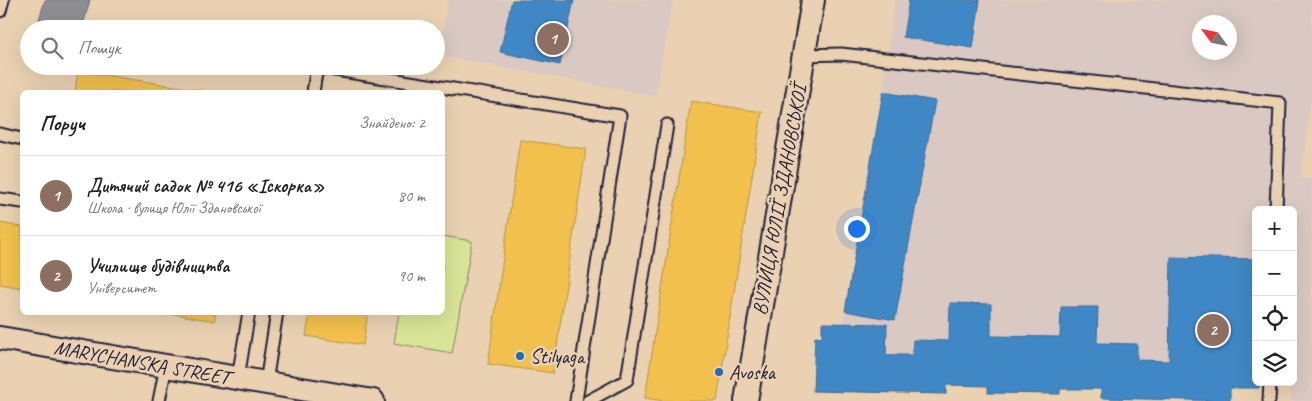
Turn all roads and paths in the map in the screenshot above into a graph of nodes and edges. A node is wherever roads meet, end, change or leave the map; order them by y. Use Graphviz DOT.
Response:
graph roads {
  1 [pos="3,0"];
  2 [pos="813,0"];
  3 [pos="0,11"];
  4 [pos="803,55"];
  5 [pos="316,75"];
  6 [pos="366,75"];
  7 [pos="313,90"];
  8 [pos="667,125"];
  9 [pos="0,134"];
  10 [pos="20,139"];
  11 [pos="0,199"];
  12 [pos="20,202"];
  13 [pos="1276,206"];
  14 [pos="248,315"];
  15 [pos="277,315"];
  16 [pos="0,338"];
  17 [pos="166,366"];
  18 [pos="238,378"];
  19 [pos="266,383"];
  20 [pos="1270,386"];
  21 [pos="158,401"];
  22 [pos="374,401"];
  23 [pos="576,401"];
  24 [pos="588,401"];
  25 [pos="746,401"];
  26 [pos="1269,401"];
  1 -- 3 [label="lane"];
  2 -- 4 [label="street, ВУЛИЦЯ ЮЛІЇ ЗДАНОВСЬКОЇ"];
  4 -- 13 [label="lane"];
  4 -- 25 [label="street, ВУЛИЦЯ ЮЛІЇ ЗДАНОВСЬКОЇ"];
  5 -- 7 [label="lane"];
  6 -- 23 [label="lane"];
  8 -- 24 [label="lane"];
  9 -- 10 [label="lane"];
  11 -- 12 [label="lane"];
  14 -- 18 [label="lane"];
  15 -- 19 [label="lane"];
  16 -- 17 [label="street, MARYCHANSKA STREET"];
  17 -- 18 [label="street, MARYCHANSKA STREET"];
  17 -- 21 [label="lane"];
  18 -- 19 [label="street, MARYCHANSKA STREET"];
  19 -- 22 [label="street, MARYCHANSKA STREET"];
  20 -- 26 [label="lane"];
}
